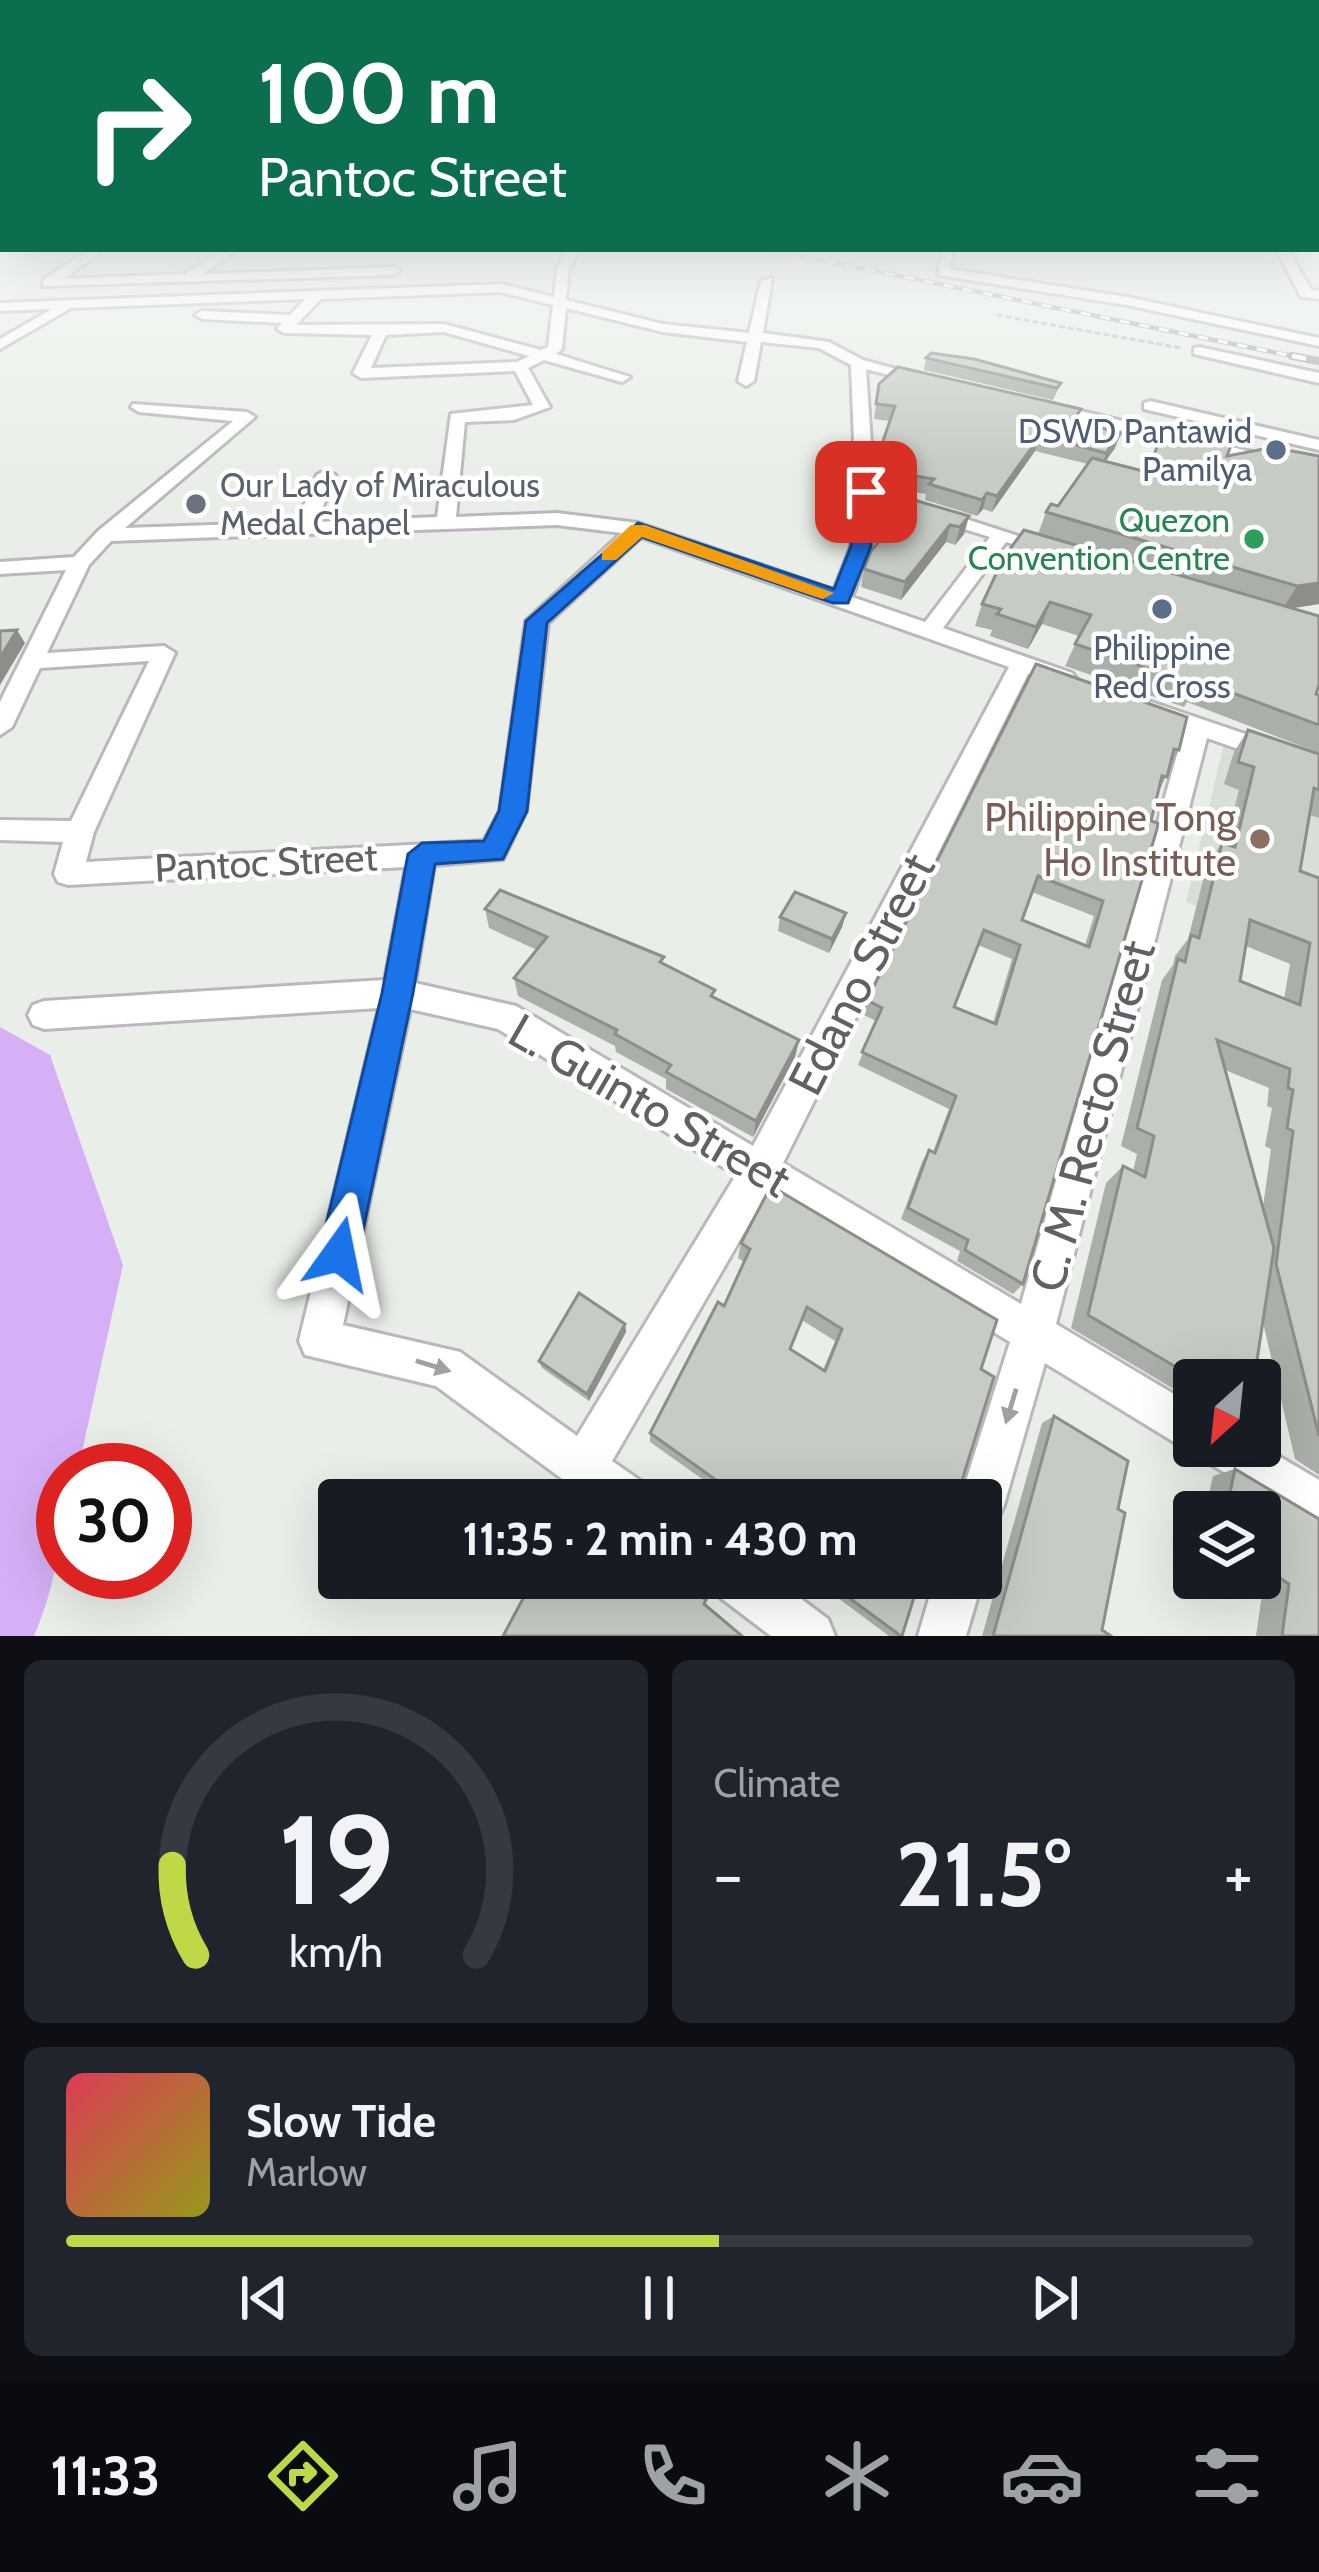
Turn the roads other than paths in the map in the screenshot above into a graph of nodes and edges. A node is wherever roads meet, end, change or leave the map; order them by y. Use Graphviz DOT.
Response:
graph roads {
  1 [pos="51,315"];
  2 [pos="209,315"];
  3 [pos="298,315"];
  4 [pos="557,315"];
  5 [pos="614,315"];
  6 [pos="760,315"];
  7 [pos="1194,315"];
  8 [pos="294,319"];
  9 [pos="381,331"];
  10 [pos="755,338"];
  11 [pos="1319,342"];
  12 [pos="0,345"];
  13 [pos="1199,351"];
  14 [pos="544,355"];
  15 [pos="858,363"];
  16 [pos="520,366"];
  17 [pos="622,377"];
  18 [pos="1319,378"];
  19 [pos="746,381"];
  20 [pos="950,385"];
  21 [pos="1019,401"];
  22 [pos="1150,406"];
  23 [pos="139,407"];
  24 [pos="1319,445"];
  25 [pos="1319,473"];
  26 [pos="326,475"];
  27 [pos="866,492"];
  28 [pos="446,526"];
  29 [pos="638,529"];
  30 [pos="304,530"];
  31 [pos="1002,534"];
  32 [pos="105,535"];
  33 [pos="1070,555"];
  34 [pos="80,563"];
  35 [pos="0,568"];
  36 [pos="841,599"];
  37 [pos="928,631"];
  38 [pos="32,661"];
  39 [pos="1022,663"];
  40 [pos="1088,687"];
  41 [pos="1132,703"];
  42 [pos="1198,726"];
  43 [pos="0,727"];
  44 [pos="1319,768"];
  45 [pos="0,830"];
  46 [pos="80,832"];
  47 [pos="422,854"];
  48 [pos="398,993"];
  49 [pos="44,1016"];
  50 [pos="761,1168"];
  51 [pos="1033,1333"];
  52 [pos="1173,1417"];
  53 [pos="584,1466"];
  54 [pos="1255,1467"];
  55 [pos="601,1479"];
  56 [pos="989,1479"];
  57 [pos="1319,1505"];
  58 [pos="762,1599"];
  59 [pos="953,1599"];
  60 [pos="811,1636"];
  61 [pos="942,1636"];
  1 -- 12 [label="street"];
  2 -- 8 [label="street"];
  3 -- 8 [label="street"];
  4 -- 14 [label="street"];
  5 -- 10 [label="street"];
  6 -- 10 [label="street"];
  7 -- 11 [label="street"];
  8 -- 9 [label="street"];
  9 -- 14 [label="street"];
  9 -- 16 [label="street"];
  10 -- 15 [label="street"];
  10 -- 19 [label="street"];
  13 -- 18 [label="street"];
  14 -- 16 [label="street"];
  14 -- 17 [label="street"];
  15 -- 20 [label="street"];
  15 -- 27 [label="street"];
  16 -- 28 [label="street"];
  21 -- 25 [label="street"];
  22 -- 24 [label="street"];
  23 -- 32 [label="street"];
  26 -- 30 [label="street"];
  27 -- 31 [label="street"];
  27 -- 36 [label="street"];
  28 -- 29 [label="street"];
  28 -- 30 [label="street"];
  29 -- 36 [label="street"];
  29 -- 47 [label="street, Pantoc Street"];
  30 -- 32 [label="street"];
  31 -- 33 [label="street"];
  31 -- 37 [label="street"];
  32 -- 34 [label="street"];
  34 -- 35 [label="street"];
  34 -- 38 [label="street"];
  36 -- 37 [label="street"];
  37 -- 39 [label="street"];
  38 -- 43 [label="street"];
  38 -- 46 [label="street"];
  39 -- 40 [label="street"];
  39 -- 50 [label="street, Edano Street"];
  41 -- 42 [label="street"];
  42 -- 44 [label="street"];
  42 -- 51 [label="street, C. M. Recto Street"];
  45 -- 46 [label="street"];
  46 -- 47 [label="street, Pantoc Street"];
  47 -- 48 [label="street"];
  48 -- 49 [label="street, L. Guinto Street"];
  48 -- 50 [label="street, L. Guinto Street"];
  48 -- 53 [label="street, one-way"];
  50 -- 51 [label="street, L. Guinto Street"];
  50 -- 53 [label="street, Edano Street"];
  51 -- 52 [label="street, L. Guinto Street"];
  51 -- 56 [label="street, C. M. Recto Street, one-way"];
  53 -- 55 [label="street"];
  54 -- 57 [label="street"];
  58 -- 60 [label="street"];
  59 -- 61 [label="street"];
}
